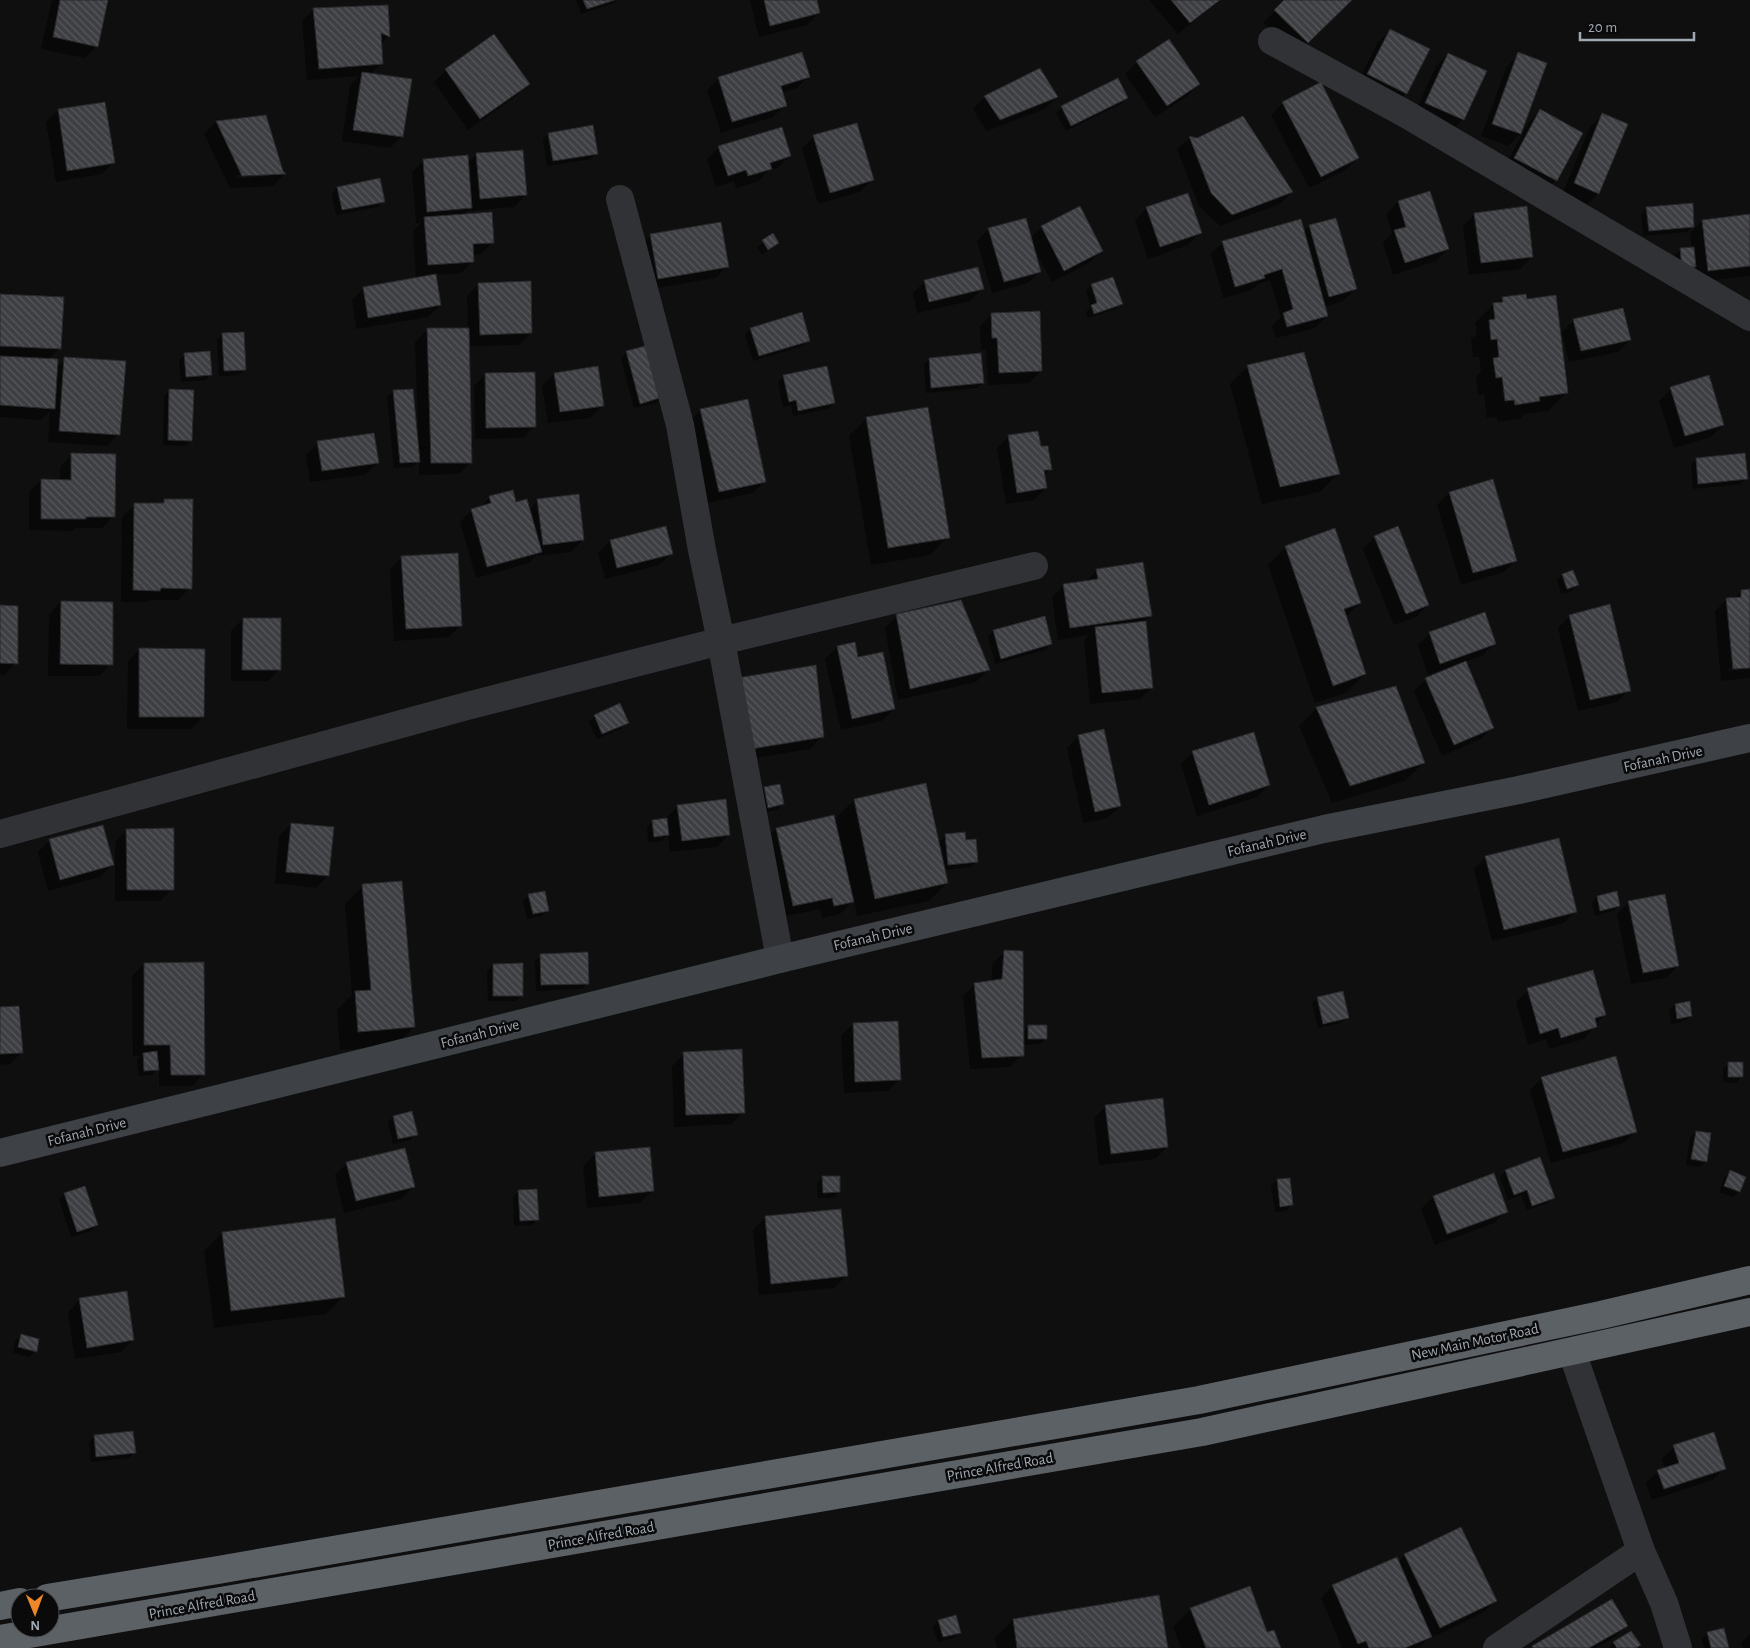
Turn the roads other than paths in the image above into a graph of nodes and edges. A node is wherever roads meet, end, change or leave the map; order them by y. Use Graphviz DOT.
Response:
graph roads {
  1 [pos="1272,41"];
  2 [pos="620,199"];
  3 [pos="1750,317"];
  4 [pos="1034,566"];
  5 [pos="721,641"];
  6 [pos="1750,738"];
  7 [pos="0,834"];
  8 [pos="780,959"];
  9 [pos="0,1153"];
  10 [pos="1750,1280"];
  11 [pos="1750,1312"];
  12 [pos="1572,1352"];
  13 [pos="1202,1432"];
  14 [pos="1641,1551"];
  15 [pos="60,1596"];
  16 [pos="0,1639"];
  17 [pos="1497,1648"];
  18 [pos="1678,1648"];
  1 -- 3 [label="street"];
  2 -- 5 [label="street"];
  4 -- 5 [label="street"];
  5 -- 7 [label="street"];
  5 -- 8 [label="street"];
  6 -- 8 [label="street, Fofanah Drive"];
  8 -- 9 [label="street, Fofanah Drive"];
  10 -- 15 [label="highway, New Main Motor Road"];
  11 -- 12 [label="highway, New Main Motor Road"];
  12 -- 13 [label="highway, New Main Motor Road"];
  12 -- 14 [label="street"];
  13 -- 16 [label="highway, Prince Alfred Road"];
  14 -- 17 [label="street"];
  14 -- 18 [label="street"];
}
